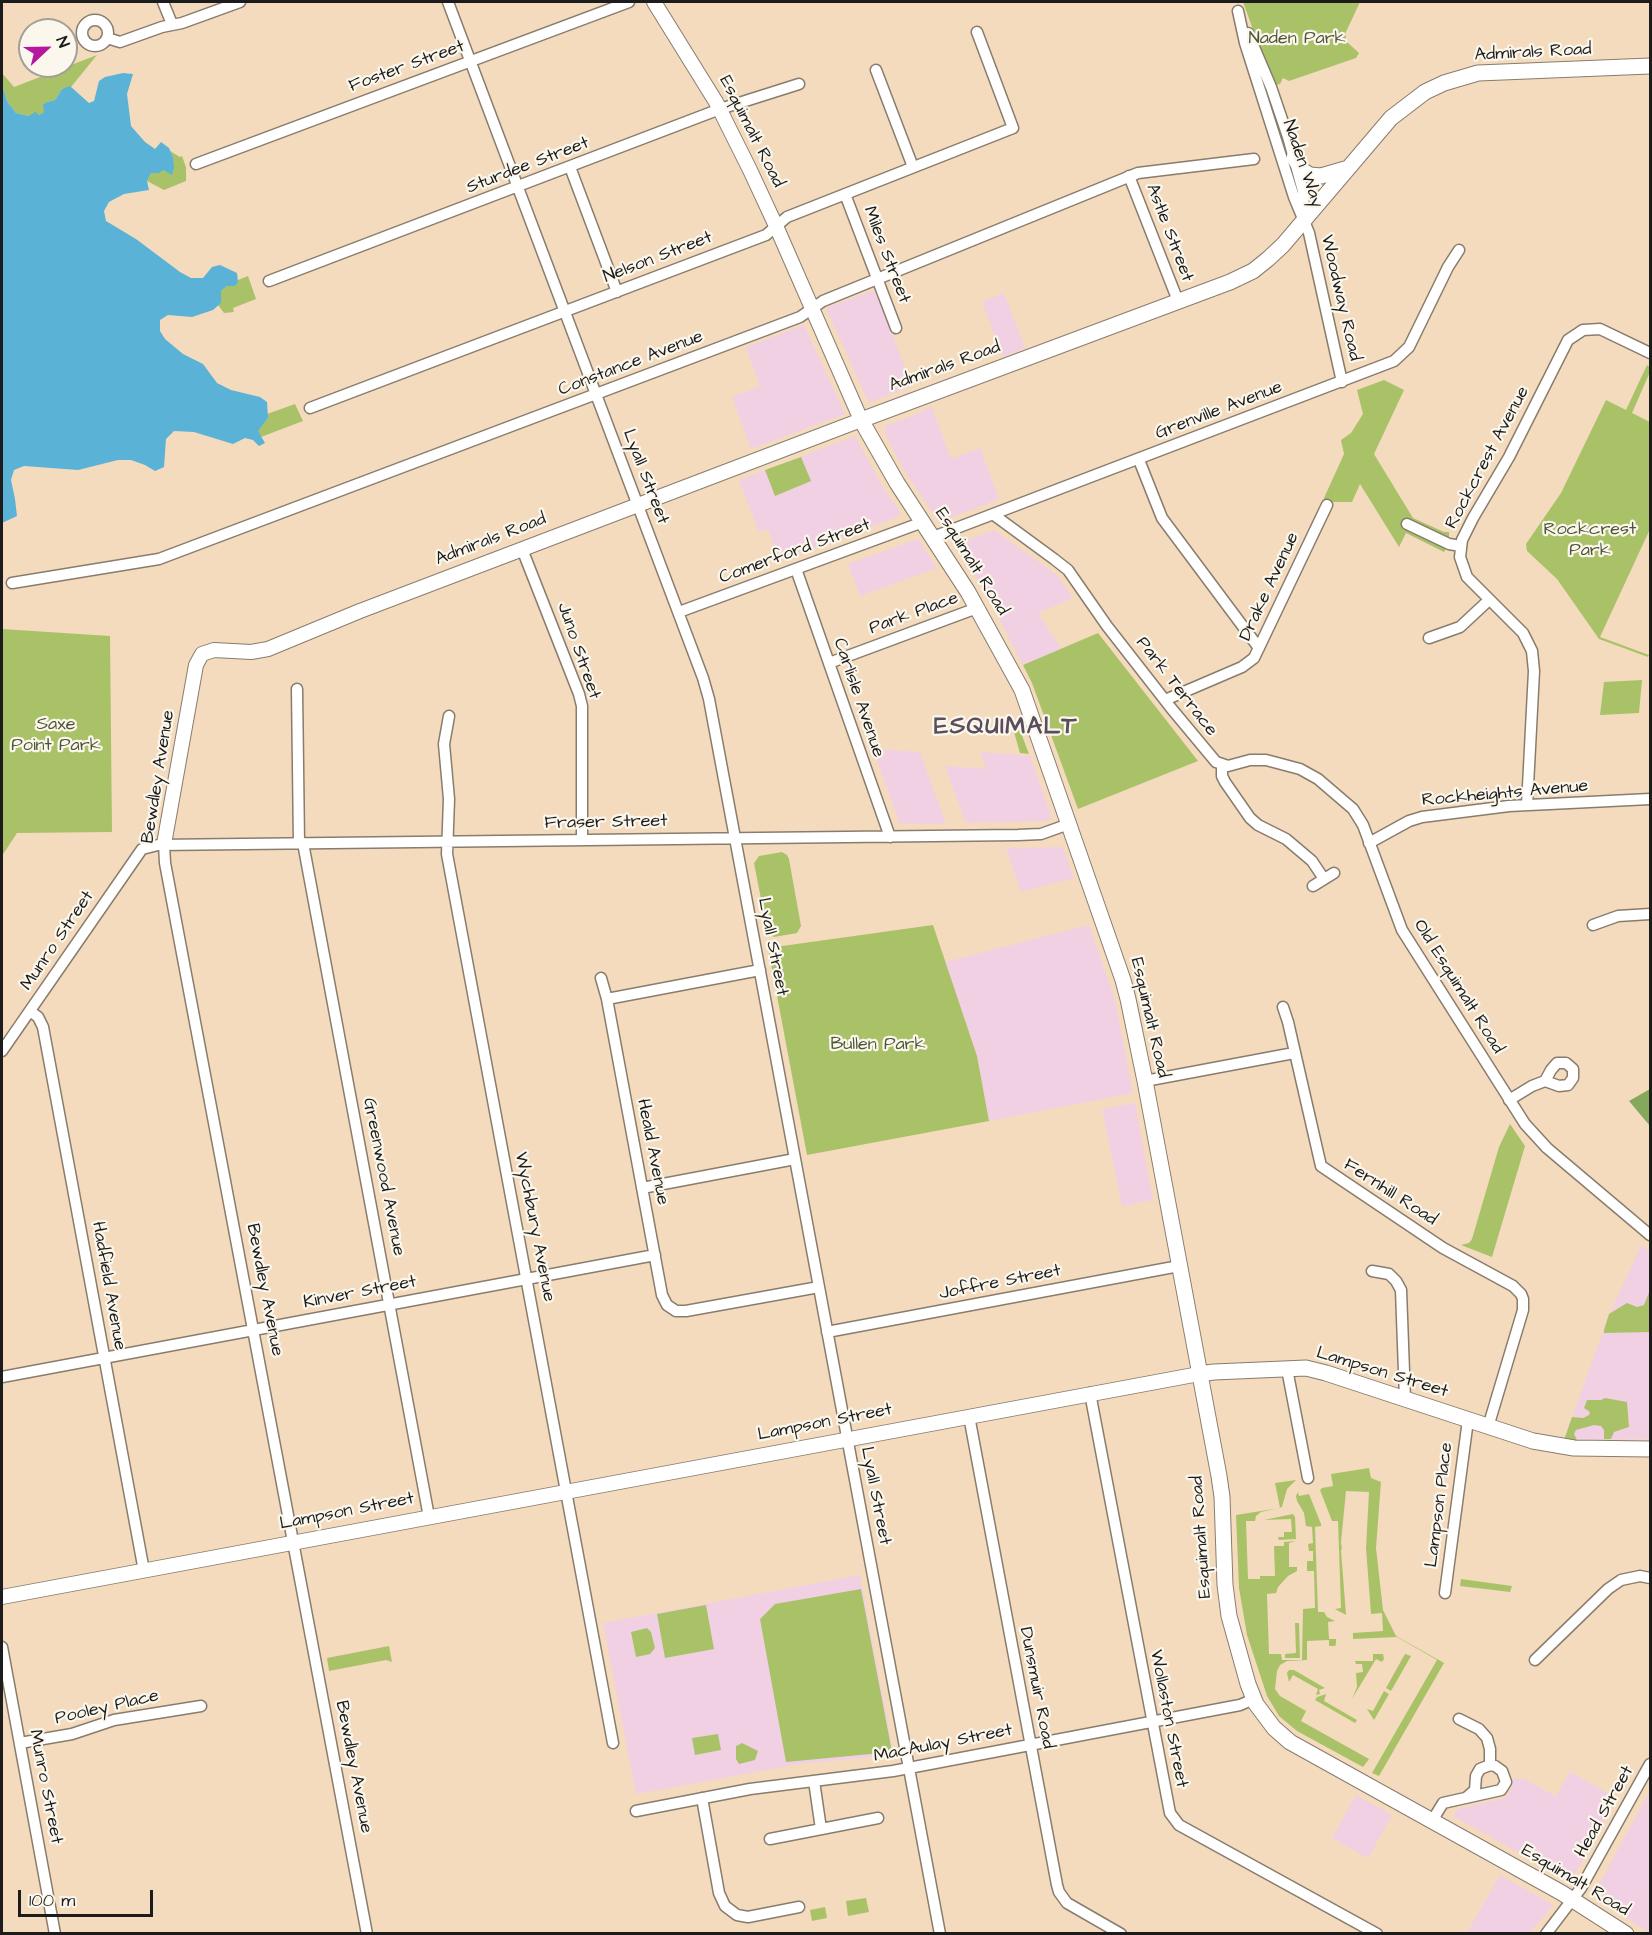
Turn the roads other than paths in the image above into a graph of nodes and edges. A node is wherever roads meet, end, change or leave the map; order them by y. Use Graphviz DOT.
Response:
graph roads {
  1 [pos="163,2"];
  2 [pos="240,2"];
  3 [pos="448,2"];
  4 [pos="629,2"];
  5 [pos="654,2"];
  6 [pos="1237,6"];
  7 [pos="172,24"];
  8 [pos="977,32"];
  9 [pos="107,38"];
  10 [pos="470,61"];
  11 [pos="1650,66"];
  12 [pos="876,70"];
  13 [pos="799,84"];
  14 [pos="720,109"];
  15 [pos="1294,158"];
  16 [pos="1254,159"];
  17 [pos="195,164"];
  18 [pos="570,167"];
  19 [pos="913,167"];
  20 [pos="1345,170"];
  21 [pos="1129,177"];
  22 [pos="518,187"];
  23 [pos="845,194"];
  24 [pos="1304,221"];
  25 [pos="776,226"];
  26 [pos="1459,250"];
  27 [pos="878,278"];
  28 [pos="269,281"];
  29 [pos="617,292"];
  30 [pos="1178,301"];
  31 [pos="812,308"];
  32 [pos="565,312"];
  33 [pos="896,328"];
  34 [pos="1650,353"];
  35 [pos="1342,382"];
  36 [pos="596,394"];
  37 [pos="310,408"];
  38 [pos="861,420"];
  39 [pos="1139,460"];
  40 [pos="638,505"];
  41 [pos="1327,505"];
  42 [pos="994,515"];
  43 [pos="923,522"];
  44 [pos="1407,524"];
  45 [pos="933,537"];
  46 [pos="1461,546"];
  47 [pos="522,549"];
  48 [pos="796,569"];
  49 [pos="12,583"];
  50 [pos="1489,600"];
  51 [pos="977,608"];
  52 [pos="679,612"];
  53 [pos="1429,638"];
  54 [pos="1259,648"];
  55 [pos="202,654"];
  56 [pos="829,663"];
  57 [pos="297,689"];
  58 [pos="1165,700"];
  59 [pos="448,716"];
  60 [pos="1222,765"];
  61 [pos="1650,799"];
  62 [pos="1527,805"];
  63 [pos="1069,824"];
  64 [pos="890,837"];
  65 [pos="735,838"];
  66 [pos="582,840"];
  67 [pos="448,841"];
  68 [pos="301,843"];
  69 [pos="1369,843"];
  70 [pos="164,844"];
  71 [pos="142,849"];
  72 [pos="1313,886"];
  73 [pos="1650,914"];
  74 [pos="1593,925"];
  75 [pos="759,970"];
  76 [pos="602,978"];
  77 [pos="607,999"];
  78 [pos="1283,1006"];
  79 [pos="30,1011"];
  80 [pos="2,1051"];
  81 [pos="1294,1053"];
  82 [pos="1144,1081"];
  83 [pos="1545,1081"];
  84 [pos="1509,1100"];
  85 [pos="795,1159"];
  86 [pos="642,1188"];
  87 [pos="1650,1234"];
  88 [pos="655,1254"];
  89 [pos="1179,1266"];
  90 [pos="1372,1271"];
  91 [pos="526,1278"];
  92 [pos="819,1287"];
  93 [pos="390,1304"];
  94 [pos="253,1330"];
  95 [pos="827,1332"];
  96 [pos="105,1358"];
  97 [pos="1287,1369"];
  98 [pos="1199,1374"];
  99 [pos="2,1377"];
  100 [pos="1090,1393"];
  101 [pos="1405,1399"];
  102 [pos="969,1416"];
  103 [pos="1468,1420"];
  104 [pos="1488,1427"];
  105 [pos="847,1439"];
  106 [pos="1650,1449"];
  107 [pos="1308,1478"];
  108 [pos="566,1491"];
  109 [pos="429,1517"];
  110 [pos="292,1542"];
  111 [pos="144,1571"];
  112 [pos="1650,1578"];
  113 [pos="1445,1593"];
  114 [pos="2,1597"];
  115 [pos="2,1647"];
  116 [pos="1535,1659"];
  117 [pos="3,1668"];
  118 [pos="1254,1699"];
  119 [pos="201,1706"];
  120 [pos="1459,1719"];
  121 [pos="1151,1722"];
  122 [pos="20,1743"];
  123 [pos="613,1743"];
  124 [pos="1030,1744"];
  125 [pos="1650,1764"];
  126 [pos="1490,1765"];
  127 [pos="909,1768"];
  128 [pos="814,1781"];
  129 [pos="1467,1797"];
  130 [pos="702,1798"];
  131 [pos="636,1811"];
  132 [pos="878,1818"];
  133 [pos="1432,1821"];
  134 [pos="821,1828"];
  135 [pos="770,1839"];
  136 [pos="1572,1900"];
  137 [pos="799,1906"];
  138 [pos="55,1934"];
  139 [pos="367,1934"];
  140 [pos="940,1934"];
  141 [pos="1121,1934"];
  142 [pos="1377,1934"];
  143 [pos="1546,1934"];
  144 [pos="1626,1934"];
  1 -- 7 [label="street"];
  2 -- 7 [label="street"];
  3 -- 10 [label="street, Lyall Street"];
  4 -- 10 [label="street, Foster Street"];
  5 -- 14 [label="street, Esquimalt Road"];
  6 -- 15 [label="street, Naden Way"];
  6 -- 24 [label="street, Naden Way"];
  7 -- 9 [label="street"];
  8 -- 19 [label="street, Nelson Street"];
  10 -- 17 [label="street, Foster Street"];
  10 -- 22 [label="street, Lyall Street"];
  11 -- 20 [label="main road, Admirals Road"];
  12 -- 19 [label="street"];
  13 -- 14 [label="street, Sturdee Street"];
  14 -- 18 [label="street, Sturdee Street"];
  14 -- 25 [label="street, Esquimalt Road"];
  15 -- 20 [label="main road"];
  15 -- 24 [label="street, Naden Way"];
  16 -- 21 [label="street, Constance Avenue"];
  18 -- 22 [label="street, Sturdee Street"];
  18 -- 29 [label="street"];
  19 -- 23 [label="street, Nelson Street"];
  20 -- 24 [label="main road, Admirals Road"];
  21 -- 27 [label="street, Constance Avenue"];
  21 -- 30 [label="street, Astle Street"];
  22 -- 28 [label="street, Sturdee Street"];
  22 -- 32 [label="street, Lyall Street"];
  23 -- 25 [label="street, Nelson Street"];
  23 -- 27 [label="street, Miles Street"];
  24 -- 30 [label="main road, Admirals Road"];
  24 -- 35 [label="street, Woodway Road"];
  25 -- 29 [label="street, Nelson Street"];
  25 -- 31 [label="street, Esquimalt Road"];
  26 -- 35 [label="street, Grenville Avenue"];
  27 -- 31 [label="street, Constance Avenue"];
  27 -- 33 [label="street, Miles Street"];
  29 -- 32 [label="street, Nelson Street"];
  30 -- 38 [label="main road, Admirals Road"];
  31 -- 36 [label="street, Constance Avenue"];
  31 -- 38 [label="street, Esquimalt Road"];
  32 -- 36 [label="street, Lyall Street"];
  32 -- 37 [label="street, Nelson Street"];
  34 -- 46 [label="street, Rockcrest Avenue"];
  35 -- 39 [label="street, Grenville Avenue"];
  36 -- 40 [label="street, Lyall Street"];
  36 -- 49 [label="street, Constance Avenue"];
  38 -- 40 [label="street, Admirals Road"];
  38 -- 43 [label="main road, Esquimalt Road"];
  39 -- 42 [label="street, Grenville Avenue"];
  39 -- 54 [label="street"];
  40 -- 47 [label="street, Admirals Road"];
  40 -- 52 [label="street, Lyall Street"];
  41 -- 54 [label="street, Drake Avenue"];
  42 -- 45 [label="street, Grenville Avenue"];
  42 -- 58 [label="street, Park Terrace"];
  43 -- 45 [label="main road, Esquimalt Road"];
  43 -- 48 [label="street, Comerford Street"];
  44 -- 46 [label="street"];
  45 -- 51 [label="main road, Esquimalt Road"];
  46 -- 50 [label="street, Rockcrest Avenue"];
  47 -- 55 [label="street, Admirals Road"];
  47 -- 66 [label="street, Juno Street"];
  48 -- 52 [label="street, Comerford Street"];
  48 -- 56 [label="street, Carlisle Avenue"];
  50 -- 53 [label="street"];
  50 -- 62 [label="street, Rockcrest Avenue"];
  51 -- 56 [label="street, Park Place"];
  51 -- 63 [label="main road, Esquimalt Road"];
  52 -- 65 [label="street, Lyall Street"];
  54 -- 58 [label="street, Drake Avenue"];
  55 -- 70 [label="street, Bewdley Avenue"];
  56 -- 64 [label="street, Carlisle Avenue"];
  57 -- 68 [label="street, Greenwood Avenue"];
  58 -- 60 [label="street, Park Terrace"];
  59 -- 67 [label="street, Wychbury Avenue"];
  60 -- 69 [label="street, Old Esquimalt Road"];
  60 -- 72 [label="street, Park Terrace"];
  61 -- 62 [label="street, Rockheights Avenue"];
  62 -- 69 [label="street, Rockheights Avenue"];
  63 -- 64 [label="street, Fraser Street"];
  63 -- 82 [label="main road, Esquimalt Road"];
  64 -- 65 [label="street, Fraser Street"];
  65 -- 66 [label="street, Fraser Street"];
  65 -- 75 [label="street, Lyall Street"];
  66 -- 67 [label="street, Fraser Street"];
  67 -- 68 [label="street, Fraser Street"];
  67 -- 91 [label="street, Wychbury Avenue"];
  68 -- 70 [label="street, Fraser Street"];
  68 -- 93 [label="street, Greenwood Avenue"];
  69 -- 84 [label="street, Old Esquimalt Road"];
  70 -- 71 [label="street, Fraser Street"];
  70 -- 94 [label="street, Bewdley Avenue"];
  71 -- 79 [label="street, Munro Street"];
  73 -- 74 [label="street"];
  75 -- 77 [label="street"];
  75 -- 85 [label="street, Lyall Street"];
  76 -- 77 [label="street, Heald Avenue"];
  77 -- 86 [label="street, Heald Avenue"];
  78 -- 81 [label="street"];
  79 -- 80 [label="street, Munro Street"];
  79 -- 96 [label="street, Hadfield Avenue"];
  81 -- 82 [label="street"];
  81 -- 104 [label="street, Fernhill Road"];
  82 -- 89 [label="main road, Esquimalt Road"];
  83 -- 84 [label="street"];
  84 -- 87 [label="street, Old Esquimalt Road"];
  85 -- 86 [label="street"];
  85 -- 92 [label="street, Lyall Street"];
  86 -- 88 [label="street, Heald Avenue"];
  88 -- 91 [label="street, Kinver Street"];
  88 -- 92 [label="street, Heald Avenue"];
  89 -- 95 [label="street, Joffre Street"];
  89 -- 98 [label="main road, Esquimalt Road"];
  90 -- 101 [label="street"];
  91 -- 93 [label="street, Kinver Street"];
  91 -- 108 [label="street, Wychbury Avenue"];
  92 -- 95 [label="street, Lyall Street"];
  93 -- 94 [label="street, Kinver Street"];
  93 -- 109 [label="street, Greenwood Avenue"];
  94 -- 96 [label="street, Kinver Street"];
  94 -- 110 [label="street, Bewdley Avenue"];
  95 -- 105 [label="street, Lyall Street"];
  96 -- 99 [label="street, Kinver Street"];
  96 -- 111 [label="street, Hadfield Avenue"];
  97 -- 98 [label="main road, Lampson Street"];
  97 -- 101 [label="main road, Lampson Street"];
  97 -- 107 [label="street"];
  98 -- 100 [label="street, Lampson Street"];
  98 -- 118 [label="main road, Esquimalt Road"];
  100 -- 102 [label="street, Lampson Street"];
  100 -- 121 [label="street, Wollaston Street"];
  101 -- 103 [label="main road, Lampson Street"];
  102 -- 105 [label="street, Lampson Street"];
  102 -- 124 [label="street, Dunsmuir Road"];
  103 -- 104 [label="main road, Lampson Street"];
  103 -- 113 [label="street, Lampson Place"];
  104 -- 106 [label="main road, Lampson Street"];
  105 -- 108 [label="street, Lampson Street"];
  105 -- 127 [label="street, Lyall Street"];
  108 -- 109 [label="street, Lampson Street"];
  108 -- 123 [label="street, Wychbury Avenue"];
  109 -- 110 [label="street, Lampson Street"];
  110 -- 111 [label="street, Lampson Street"];
  110 -- 139 [label="street, Bewdley Avenue"];
  111 -- 114 [label="street, Lampson Street"];
  112 -- 116 [label="street"];
  115 -- 117 [label="street, Munro Street"];
  117 -- 122 [label="street, Munro Street"];
  118 -- 121 [label="street, MacAulay Street"];
  118 -- 133 [label="main road, Esquimalt Road"];
  119 -- 122 [label="street, Pooley Place"];
  120 -- 126 [label="street"];
  121 -- 124 [label="street, MacAulay Street"];
  121 -- 142 [label="street, Wollaston Street"];
  122 -- 138 [label="street, Munro Street"];
  124 -- 127 [label="street, MacAulay Street"];
  124 -- 141 [label="street, Dunsmuir Road"];
  125 -- 136 [label="street, Head Street"];
  126 -- 129 [label="street"];
  126 -- 129 [label="street"];
  127 -- 128 [label="street, MacAulay Street"];
  127 -- 140 [label="street, Lyall Street"];
  128 -- 130 [label="street, MacAulay Street"];
  128 -- 134 [label="street"];
  129 -- 133 [label="street"];
  130 -- 131 [label="street, MacAulay Street"];
  130 -- 137 [label="street"];
  132 -- 134 [label="street"];
  133 -- 136 [label="main road, Esquimalt Road"];
  134 -- 135 [label="street"];
  136 -- 143 [label="street, Head Street"];
  136 -- 144 [label="main road, Esquimalt Road"];
}
